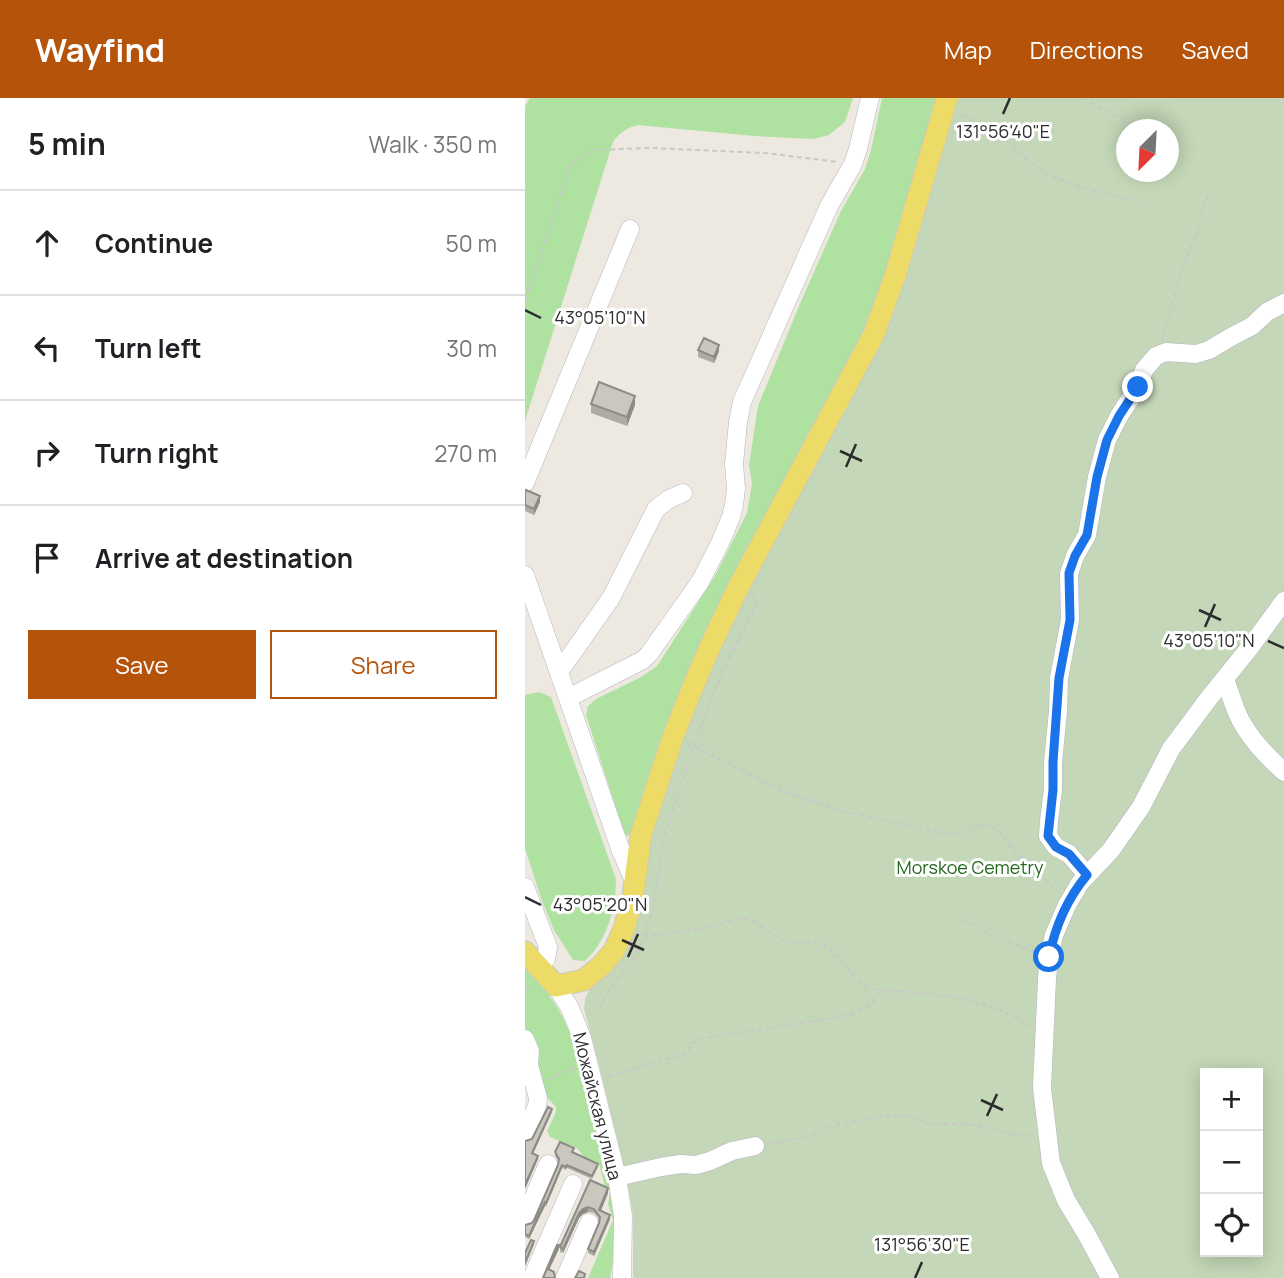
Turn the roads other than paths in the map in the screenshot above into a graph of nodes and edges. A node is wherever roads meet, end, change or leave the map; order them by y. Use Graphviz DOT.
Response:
graph roads {
  1 [pos="870,98"];
  2 [pos="945,103"];
  3 [pos="630,229"];
  4 [pos="1284,303"];
  5 [pos="525,483"];
  6 [pos="683,493"];
  7 [pos="525,575"];
  8 [pos="1284,601"];
  9 [pos="559,672"];
  10 [pos="1225,679"];
  11 [pos="568,698"];
  12 [pos="1284,772"];
  13 [pos="1087,875"];
  14 [pos="634,881"];
  15 [pos="525,887"];
  16 [pos="531,958"];
  17 [pos="556,986"];
  18 [pos="525,1039"];
  19 [pos="530,1088"];
  20 [pos="525,1133"];
  21 [pos="755,1146"];
  22 [pos="548,1164"];
  23 [pos="617,1177"];
  24 [pos="573,1184"];
  25 [pos="525,1217"];
  26 [pos="589,1223"];
  27 [pos="532,1278"];
  28 [pos="565,1278"];
  29 [pos="622,1278"];
  30 [pos="1109,1278"];
  1 -- 11 [label="street"];
  2 -- 14 [label="main road"];
  3 -- 5 [label="street"];
  4 -- 13 [label="street"];
  6 -- 9 [label="street"];
  7 -- 9 [label="street"];
  8 -- 10 [label="street"];
  9 -- 11 [label="street"];
  10 -- 12 [label="street"];
  10 -- 13 [label="street"];
  11 -- 14 [label="street"];
  13 -- 30 [label="street"];
  14 -- 17 [label="main road"];
  15 -- 16 [label="street"];
  16 -- 17 [label="main road, Можайская улица"];
  17 -- 23 [label="street, Можайская улица"];
  18 -- 19 [label="street"];
  19 -- 20 [label="street"];
  21 -- 23 [label="street"];
  22 -- 25 [label="street"];
  23 -- 29 [label="street, Можайская улица"];
  24 -- 27 [label="street"];
  26 -- 28 [label="street"];
}
